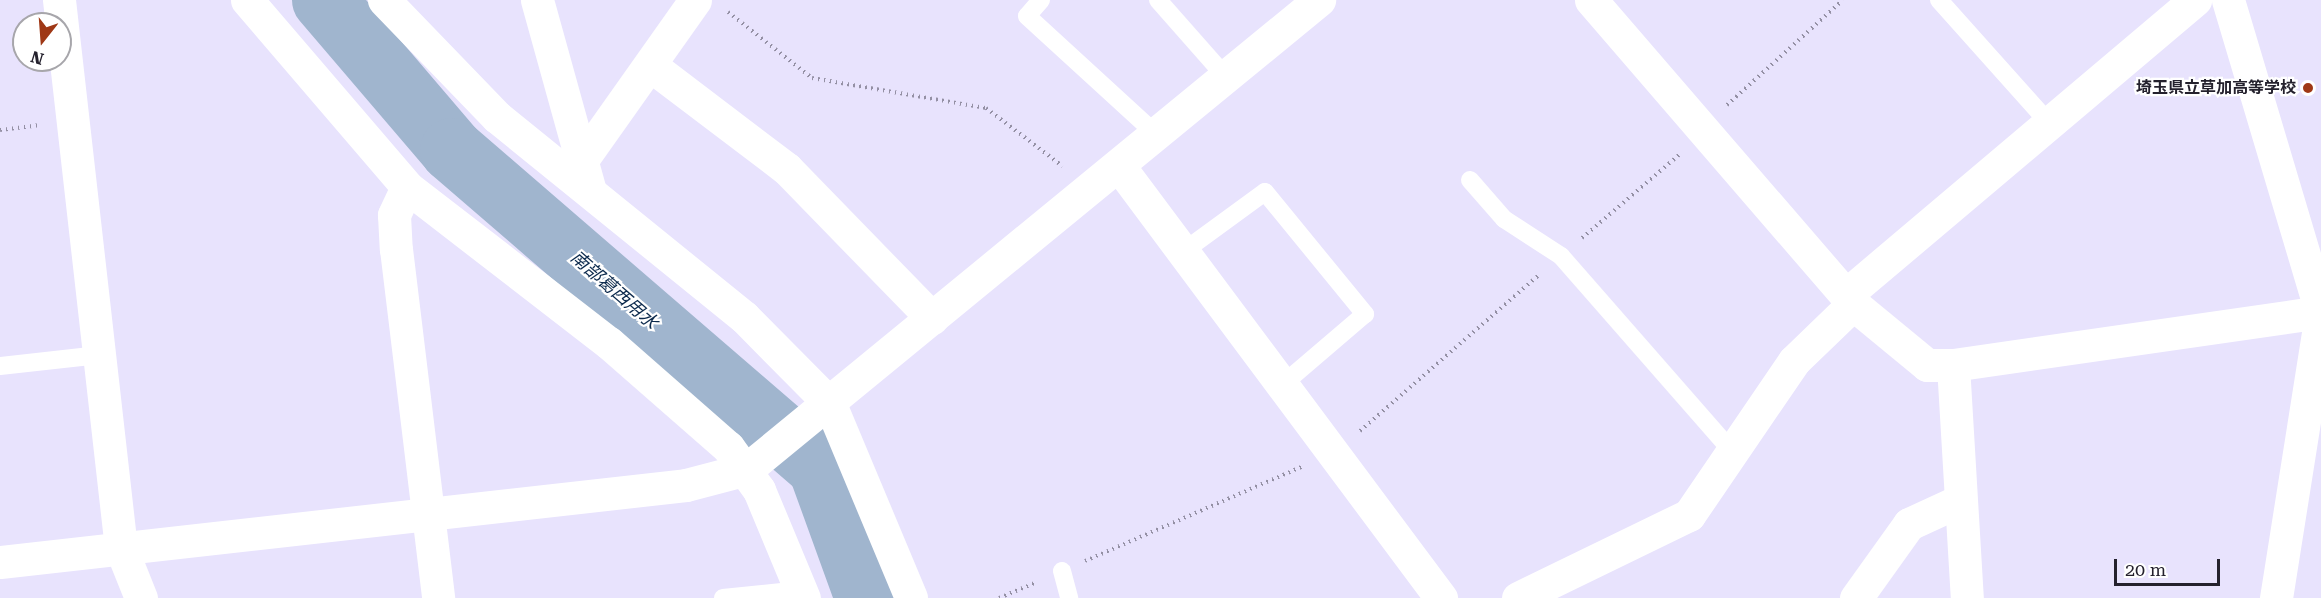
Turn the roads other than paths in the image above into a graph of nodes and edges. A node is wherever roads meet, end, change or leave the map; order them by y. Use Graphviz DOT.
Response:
graph roads {
  1 [pos="59,0"];
  2 [pos="247,0"];
  3 [pos="384,0"];
  4 [pos="537,0"];
  5 [pos="1041,0"];
  6 [pos="1158,0"];
  7 [pos="1591,0"];
  8 [pos="1939,0"];
  9 [pos="2194,0"];
  10 [pos="2229,0"];
  11 [pos="1316,1"];
  12 [pos="706,2"];
  13 [pos="650,65"];
  14 [pos="1226,77"];
  15 [pos="2050,124"];
  16 [pos="1156,135"];
  17 [pos="1119,166"];
  18 [pos="587,172"];
  19 [pos="1470,180"];
  20 [pos="407,187"];
  21 [pos="1184,251"];
  22 [pos="1850,299"];
  23 [pos="2321,312"];
  24 [pos="932,318"];
  25 [pos="99,355"];
  26 [pos="1953,365"];
  27 [pos="0,366"];
  28 [pos="1282,385"];
  29 [pos="824,409"];
  30 [pos="1732,451"];
  31 [pos="755,463"];
  32 [pos="1959,501"];
  33 [pos="428,515"];
  34 [pos="121,548"];
  35 [pos="0,562"];
  36 [pos="1062,571"];
  37 [pos="802,594"];
  38 [pos="141,598"];
  39 [pos="438,598"];
  40 [pos="723,598"];
  41 [pos="911,598"];
  42 [pos="1069,598"];
  43 [pos="1441,598"];
  44 [pos="1518,598"];
  45 [pos="1856,598"];
  46 [pos="1966,598"];
  47 [pos="2276,598"];
  1 -- 25 [label="street"];
  2 -- 20 [label="street"];
  3 -- 18 [label="street"];
  4 -- 18 [label="street"];
  5 -- 16 [label="lane"];
  6 -- 14 [label="lane"];
  7 -- 22 [label="street"];
  8 -- 15 [label="lane"];
  9 -- 15 [label="street"];
  10 -- 23 [label="street"];
  11 -- 14 [label="street"];
  12 -- 13 [label="street"];
  13 -- 18 [label="street"];
  13 -- 24 [label="street"];
  14 -- 16 [label="street"];
  15 -- 22 [label="street"];
  16 -- 17 [label="street"];
  17 -- 21 [label="street"];
  17 -- 24 [label="street"];
  18 -- 29 [label="street"];
  19 -- 30 [label="lane"];
  20 -- 31 [label="street"];
  20 -- 33 [label="street"];
  21 -- 28 [label="street"];
  21 -- 28 [label="lane"];
  22 -- 26 [label="street"];
  22 -- 30 [label="street"];
  23 -- 26 [label="street"];
  23 -- 47 [label="street"];
  24 -- 29 [label="street"];
  25 -- 27 [label="lane"];
  25 -- 34 [label="street"];
  26 -- 32 [label="street"];
  28 -- 43 [label="street"];
  29 -- 31 [label="street"];
  29 -- 41 [label="street"];
  30 -- 44 [label="street"];
  31 -- 33 [label="street"];
  31 -- 37 [label="street"];
  32 -- 45 [label="street"];
  32 -- 46 [label="street"];
  33 -- 34 [label="street"];
  33 -- 39 [label="street"];
  34 -- 35 [label="street"];
  34 -- 38 [label="street"];
  36 -- 42 [label="lane"];
  37 -- 40 [label="lane"];
}
